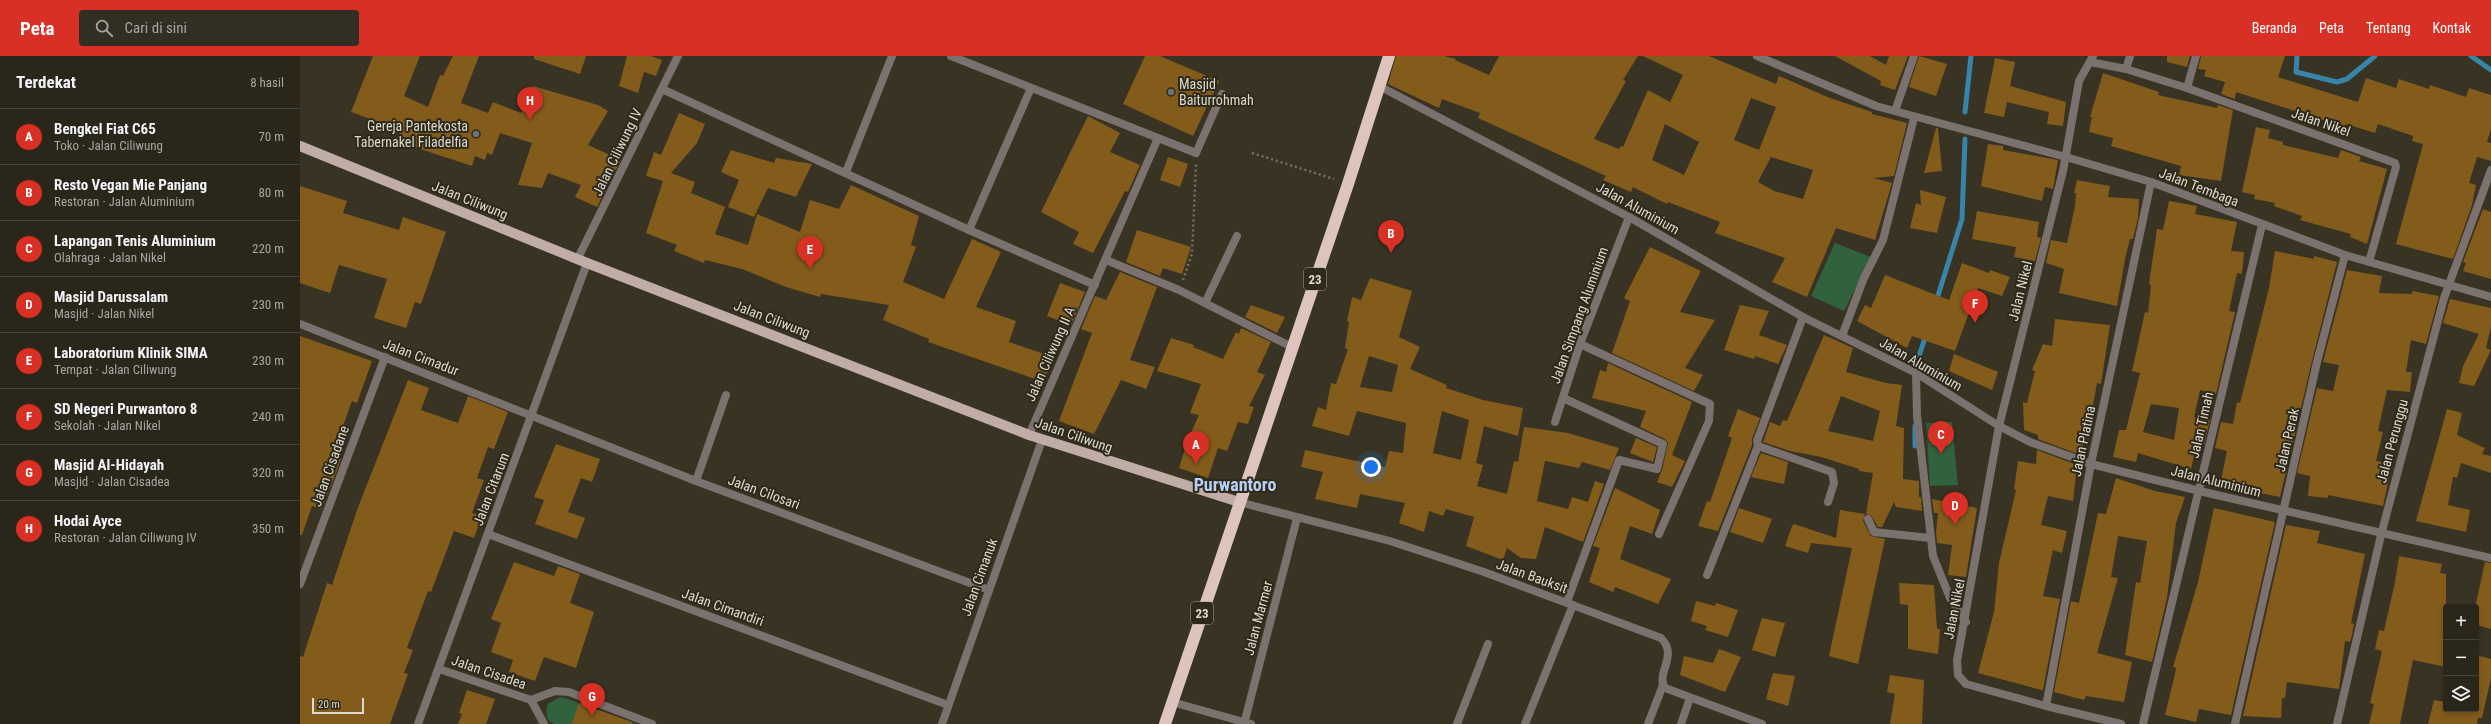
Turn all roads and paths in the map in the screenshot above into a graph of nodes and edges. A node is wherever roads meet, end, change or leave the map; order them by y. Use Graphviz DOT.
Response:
graph roads {
  1 [pos="678,56"];
  2 [pos="892,56"];
  3 [pos="951,56"];
  4 [pos="1389,56"];
  5 [pos="1757,56"];
  6 [pos="1914,56"];
  7 [pos="2130,56"];
  8 [pos="2196,56"];
  9 [pos="2091,59"];
  10 [pos="2126,69"];
  11 [pos="1379,86"];
  12 [pos="1031,88"];
  13 [pos="2187,88"];
  14 [pos="662,89"];
  15 [pos="1222,94"];
  16 [pos="1895,111"];
  17 [pos="1914,118"];
  18 [pos="1158,138"];
  19 [pos="300,146"];
  20 [pos="1196,153"];
  21 [pos="1252,153"];
  22 [pos="2066,157"];
  23 [pos="2491,170"];
  24 [pos="846,172"];
  25 [pos="2489,179"];
  26 [pos="2151,182"];
  27 [pos="1348,184"];
  28 [pos="1629,217"];
  29 [pos="2262,225"];
  30 [pos="969,230"];
  31 [pos="1237,236"];
  32 [pos="2344,255"];
  33 [pos="583,260"];
  34 [pos="1106,260"];
  35 [pos="2369,262"];
  36 [pos="1095,285"];
  37 [pos="2448,285"];
  38 [pos="1179,290"];
  39 [pos="2491,296"];
  40 [pos="1205,303"];
  41 [pos="1803,317"];
  42 [pos="300,324"];
  43 [pos="1842,336"];
  44 [pos="1580,344"];
  45 [pos="1292,347"];
  46 [pos="385,356"];
  47 [pos="1916,373"];
  48 [pos="726,395"];
  49 [pos="1563,398"];
  50 [pos="533,415"];
  51 [pos="1555,422"];
  52 [pos="1999,426"];
  53 [pos="1029,435"];
  54 [pos="1042,440"];
  55 [pos="1758,446"];
  56 [pos="2091,464"];
  57 [pos="696,481"];
  58 [pos="2198,490"];
  59 [pos="1239,502"];
  60 [pos="1828,502"];
  61 [pos="2284,511"];
  62 [pos="1297,518"];
  63 [pos="1868,519"];
  64 [pos="488,534"];
  65 [pos="1659,534"];
  66 [pos="2381,535"];
  67 [pos="1930,538"];
  68 [pos="2491,558"];
  69 [pos="1707,575"];
  70 [pos="300,584"];
  71 [pos="989,590"];
  72 [pos="1570,604"];
  73 [pos="1966,622"];
  74 [pos="1488,644"];
  75 [pos="439,668"];
  76 [pos="1662,685"];
  77 [pos="1690,698"];
  78 [pos="531,700"];
  79 [pos="1172,702"];
  80 [pos="948,705"];
  81 [pos="2046,706"];
  82 [pos="1246,723"];
  83 [pos="418,724"];
  84 [pos="544,724"];
  85 [pos="652,724"];
  86 [pos="942,724"];
  87 [pos="1165,724"];
  88 [pos="1457,724"];
  89 [pos="1525,724"];
  90 [pos="1648,724"];
  91 [pos="1681,724"];
  92 [pos="1762,724"];
  93 [pos="2121,724"];
  94 [pos="2143,724"];
  95 [pos="2235,724"];
  96 [pos="2337,724"];
  1 -- 14 [label="street, Jalan Ciliwung IV"];
  2 -- 24 [label="street"];
  3 -- 12 [label="street"];
  4 -- 11 [label="highway, 23"];
  5 -- 16 [label="street, Jalan Tembaga"];
  6 -- 16 [label="street"];
  7 -- 10 [label="street"];
  8 -- 13 [label="street"];
  9 -- 10 [label="street, Jalan Nikel"];
  9 -- 22 [label="street, Jalan Nikel"];
  10 -- 13 [label="street, Jalan Nikel"];
  11 -- 27 [label="highway, 23"];
  11 -- 28 [label="street, Jalan Aluminium"];
  12 -- 18 [label="street"];
  12 -- 30 [label="street"];
  13 -- 35 [label="street, Jalan Nikel"];
  14 -- 24 [label="street"];
  14 -- 33 [label="street, Jalan Ciliwung IV"];
  15 -- 20 [label="street"];
  16 -- 17 [label="street, Jalan Tembaga"];
  17 -- 22 [label="street, Jalan Tembaga"];
  17 -- 43 [label="street"];
  18 -- 20 [label="street"];
  18 -- 34 [label="street, Jalan Ciliwung II A"];
  19 -- 33 [label="main road, Jalan Ciliwung"];
  20 -- 38 [label="path"];
  21 -- 27 [label="path"];
  22 -- 26 [label="street, Jalan Tembaga"];
  22 -- 52 [label="street, Jalan Nikel"];
  23 -- 25 [label="street, Jalan Perunggu"];
  24 -- 30 [label="street"];
  25 -- 37 [label="street, Jalan Perunggu"];
  26 -- 29 [label="street, Jalan Tembaga"];
  26 -- 56 [label="street, Jalan Platina"];
  27 -- 45 [label="highway, 23"];
  28 -- 41 [label="street, Jalan Aluminium"];
  28 -- 44 [label="street, Jalan Simpang Aluminium"];
  29 -- 32 [label="street, Jalan Tembaga"];
  29 -- 58 [label="street, Jalan Timah"];
  30 -- 36 [label="street"];
  31 -- 40 [label="street"];
  32 -- 35 [label="street, Jalan Tembaga"];
  32 -- 61 [label="street, Jalan Perak"];
  33 -- 50 [label="street, Jalan Citarum"];
  33 -- 53 [label="main road, Jalan Ciliwung"];
  34 -- 36 [label="street, Jalan Ciliwung II A"];
  34 -- 38 [label="street"];
  35 -- 37 [label="street, Jalan Tembaga"];
  36 -- 53 [label="street, Jalan Ciliwung II A"];
  37 -- 39 [label="street, Jalan Tembaga"];
  37 -- 66 [label="street, Jalan Perunggu"];
  38 -- 40 [label="street"];
  40 -- 45 [label="street"];
  41 -- 43 [label="street, Jalan Aluminium"];
  41 -- 55 [label="street"];
  42 -- 46 [label="street, Jalan Cimadur"];
  43 -- 47 [label="street, Jalan Aluminium"];
  44 -- 49 [label="street, Jalan Simpang Aluminium"];
  44 -- 65 [label="street"];
  45 -- 59 [label="highway, 23"];
  46 -- 50 [label="street, Jalan Cimadur"];
  46 -- 70 [label="street, Jalan Cisadane"];
  47 -- 52 [label="street, Jalan Aluminium"];
  47 -- 67 [label="street"];
  48 -- 57 [label="street"];
  49 -- 51 [label="street, Jalan Simpang Aluminium"];
  49 -- 72 [label="street"];
  50 -- 57 [label="street, Jalan Cilosari"];
  50 -- 64 [label="street, Jalan Citarum"];
  52 -- 56 [label="street, Jalan Aluminium"];
  52 -- 73 [label="street, Jalan Nikel"];
  53 -- 54 [label="main road, Jalan Ciliwung"];
  54 -- 59 [label="main road, Jalan Ciliwung"];
  54 -- 71 [label="street, Jalan Cimanuk"];
  55 -- 60 [label="street"];
  55 -- 69 [label="street"];
  56 -- 58 [label="street, Jalan Aluminium"];
  56 -- 81 [label="street, Jalan Platina"];
  57 -- 71 [label="street, Jalan Cilosari"];
  58 -- 61 [label="street, Jalan Aluminium"];
  58 -- 94 [label="street, Jalan Timah"];
  59 -- 62 [label="street, Jalan Bauksit"];
  59 -- 79 [label="highway, 23"];
  61 -- 66 [label="street, Jalan Aluminium"];
  61 -- 95 [label="street, Jalan Perak"];
  62 -- 72 [label="street, Jalan Bauksit"];
  62 -- 82 [label="street, Jalan Marmer"];
  63 -- 67 [label="street"];
  64 -- 75 [label="street, Jalan Citarum"];
  64 -- 80 [label="street, Jalan Cimandiri"];
  66 -- 68 [label="street, Jalan Aluminium"];
  66 -- 96 [label="street, Jalan Perunggu"];
  67 -- 73 [label="street"];
  71 -- 80 [label="street, Jalan Cimanuk"];
  72 -- 76 [label="street, Jalan Bauksit"];
  72 -- 89 [label="street"];
  73 -- 81 [label="street, Jalan Nikel"];
  74 -- 88 [label="street"];
  75 -- 78 [label="street, Jalan Cisadea"];
  75 -- 83 [label="street, Jalan Citarum"];
  76 -- 77 [label="street"];
  76 -- 90 [label="street, Jalan Bauksit"];
  77 -- 91 [label="street"];
  77 -- 92 [label="street"];
  78 -- 84 [label="street, Jalan Cisadea"];
  78 -- 85 [label="street, Jalan Cisadea"];
  79 -- 82 [label="street"];
  79 -- 87 [label="highway, 23"];
  80 -- 86 [label="street, Jalan Cimanuk"];
  81 -- 93 [label="street, Jalan Nikel"];
}
